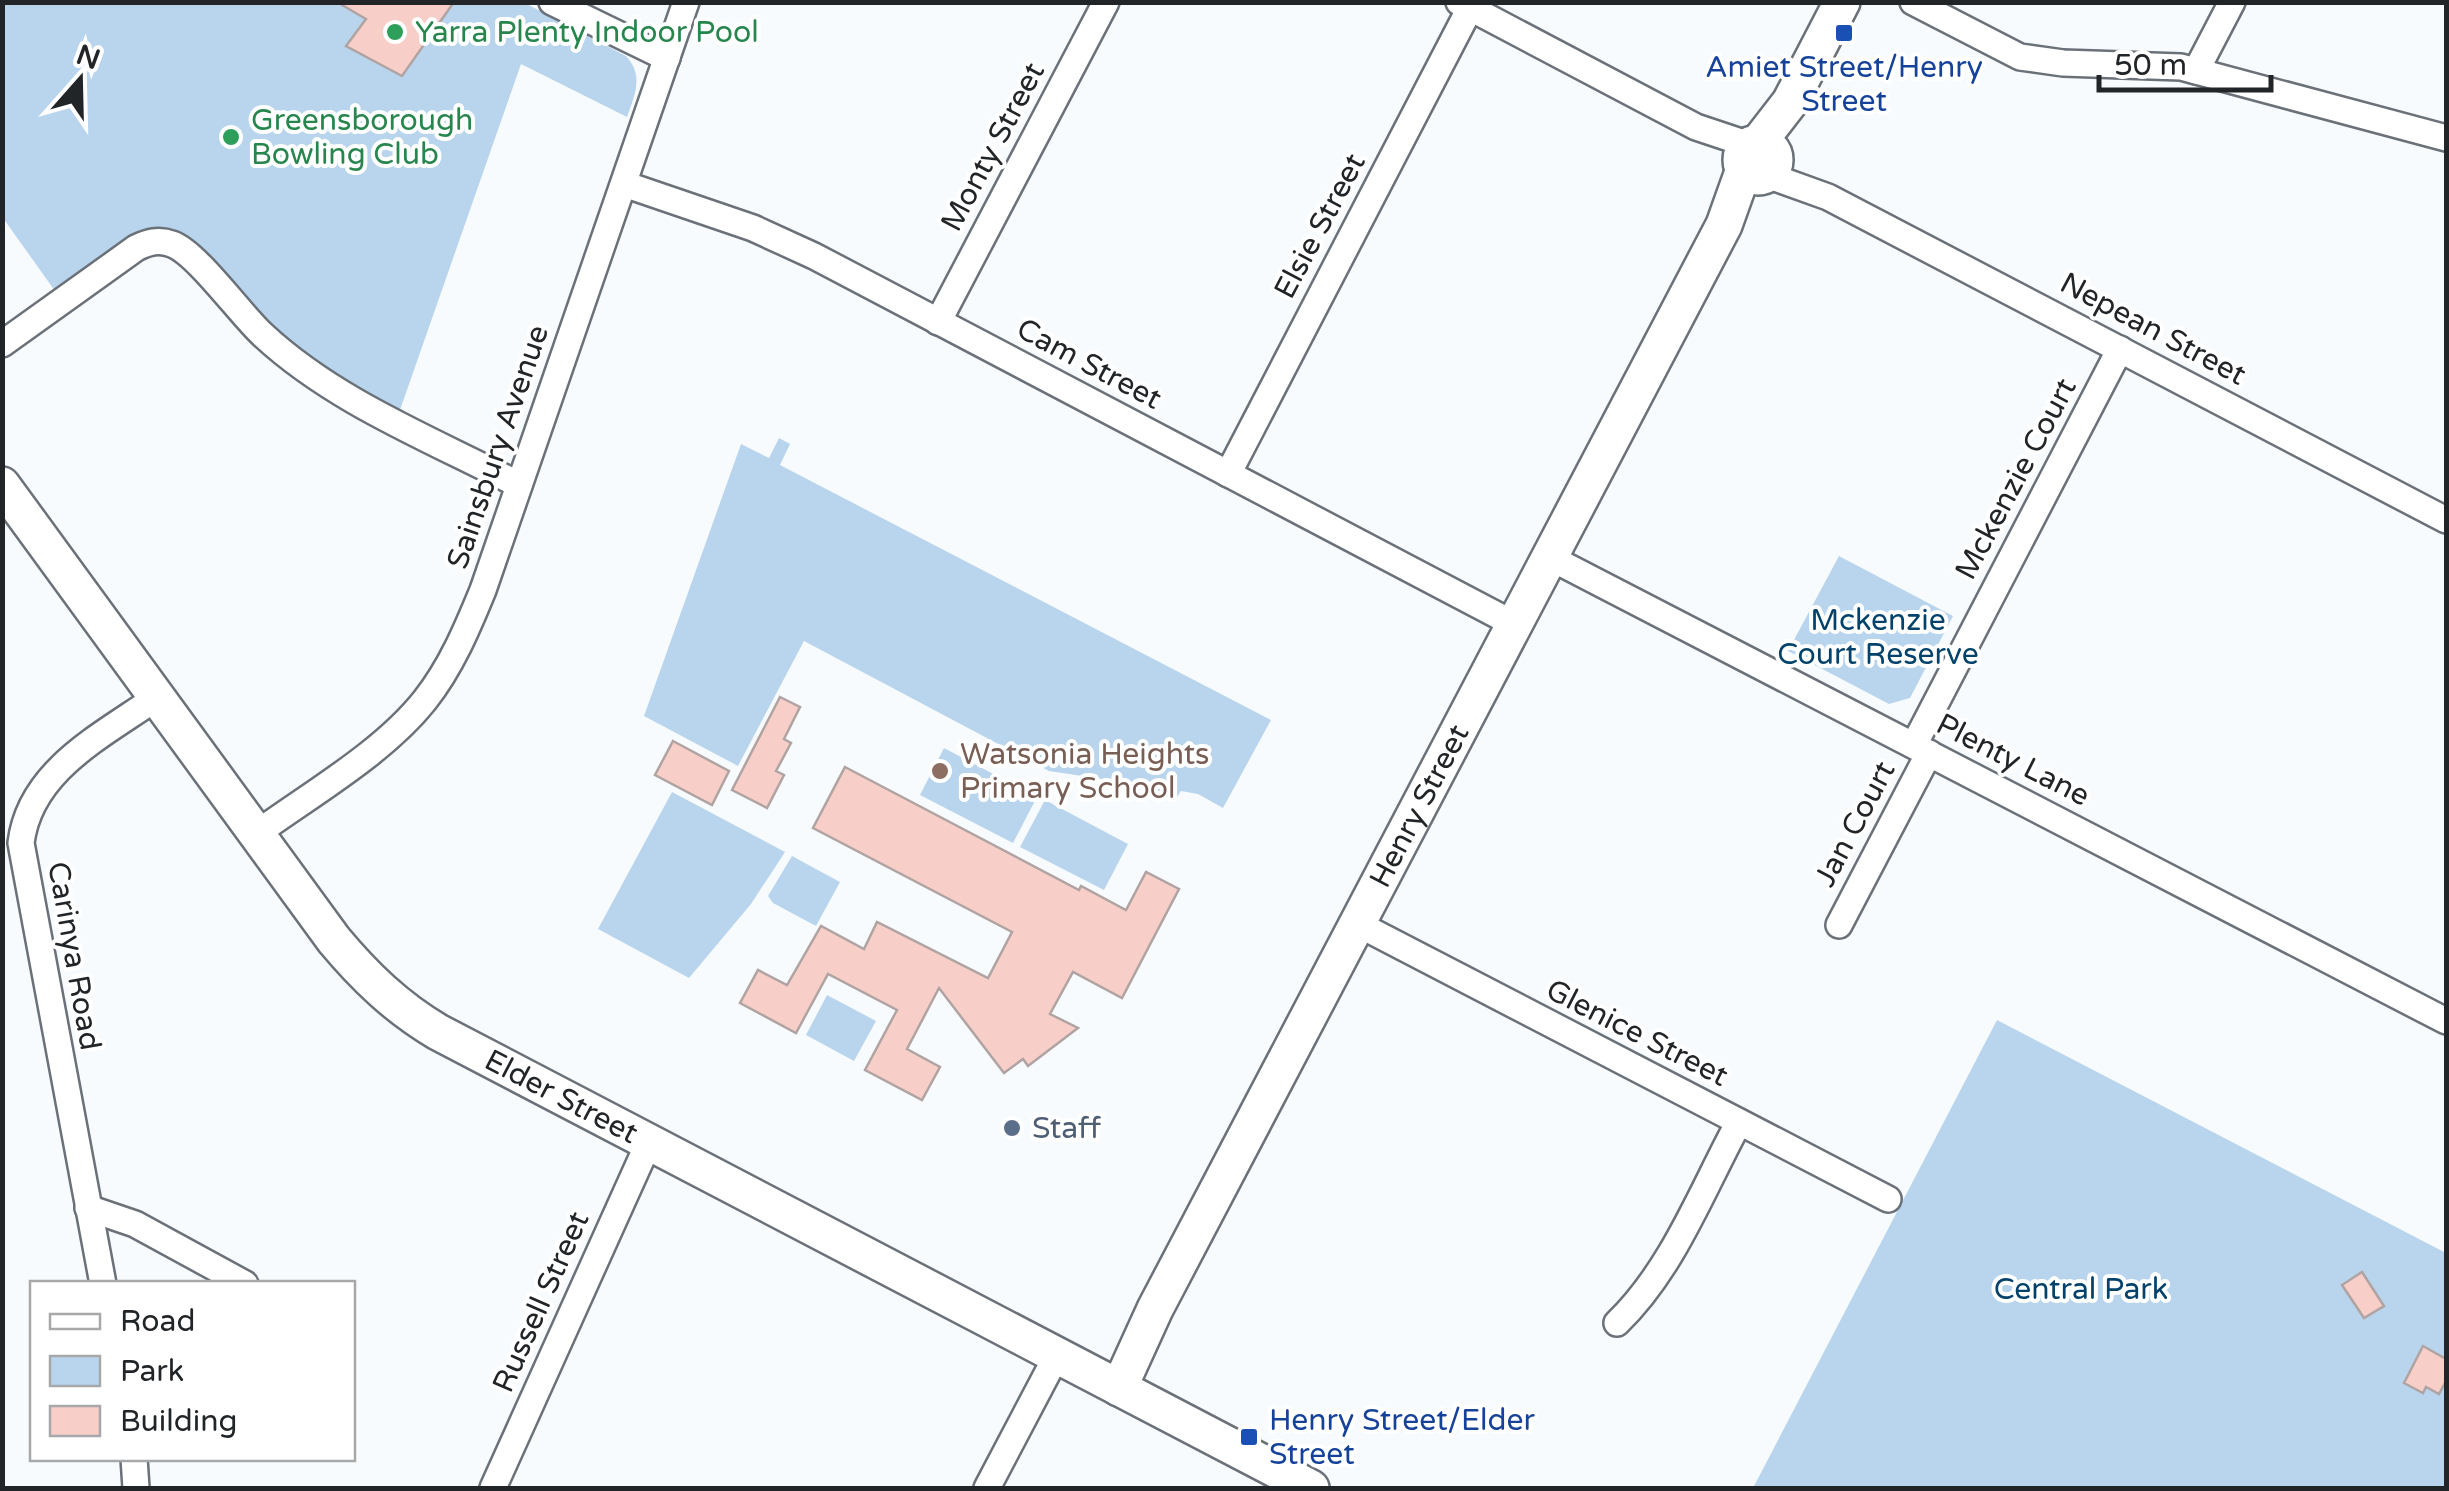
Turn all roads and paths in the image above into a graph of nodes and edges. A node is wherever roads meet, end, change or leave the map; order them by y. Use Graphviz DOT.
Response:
graph roads {
  1 [pos="552,2"];
  2 [pos="686,2"];
  3 [pos="1106,2"];
  4 [pos="1842,2"];
  5 [pos="1913,2"];
  6 [pos="2232,2"];
  7 [pos="1465,5"];
  8 [pos="667,58"];
  9 [pos="2196,71"];
  10 [pos="2446,138"];
  11 [pos="1759,160"];
  12 [pos="624,184"];
  13 [pos="938,322"];
  14 [pos="2,344"];
  15 [pos="2120,349"];
  16 [pos="1228,474"];
  17 [pos="2,485"];
  18 [pos="519,485"];
  19 [pos="2446,520"];
  20 [pos="1549,557"];
  21 [pos="1514,624"];
  22 [pos="156,697"];
  23 [pos="1921,749"];
  24 [pos="256,834"];
  25 [pos="1356,924"];
  26 [pos="1838,925"];
  27 [pos="2446,1021"];
  28 [pos="1739,1122"];
  29 [pos="649,1142"];
  30 [pos="1888,1199"];
  31 [pos="88,1208"];
  32 [pos="102,1281"];
  33 [pos="240,1281"];
  34 [pos="1618,1323"];
  35 [pos="1057,1355"];
  36 [pos="1119,1388"];
  37 [pos="134,1461"];
  38 [pos="136,1488"];
  39 [pos="493,1488"];
  40 [pos="988,1488"];
  41 [pos="1310,1488"];
  1 -- 8 [label="street"];
  2 -- 8 [label="street, Sainsbury Avenue"];
  3 -- 13 [label="street, Monty Street"];
  4 -- 11 [label="street, Henry Street"];
  5 -- 9 [label="street"];
  6 -- 9 [label="street"];
  7 -- 11 [label="street, Nepean Street"];
  7 -- 16 [label="street, Elsie Street"];
  8 -- 12 [label="street, Sainsbury Avenue"];
  9 -- 10 [label="street"];
  11 -- 15 [label="street, Nepean Street"];
  11 -- 20 [label="street, Henry Street"];
  12 -- 13 [label="street, Cam Street"];
  12 -- 18 [label="street, Sainsbury Avenue"];
  13 -- 16 [label="street, Cam Street"];
  14 -- 18 [label="street"];
  15 -- 19 [label="street, Nepean Street"];
  15 -- 23 [label="street, Mckenzie Court"];
  16 -- 21 [label="street, Cam Street"];
  17 -- 22 [label="street, Elder Street"];
  18 -- 24 [label="street, Sainsbury Avenue"];
  20 -- 21 [label="street, Henry Street"];
  20 -- 23 [label="street, Plenty Lane"];
  21 -- 25 [label="street, Henry Street"];
  22 -- 24 [label="street, Elder Street"];
  22 -- 31 [label="street, Carinya Road"];
  23 -- 26 [label="street, Jan Court"];
  23 -- 27 [label="street, Plenty Lane"];
  24 -- 29 [label="street, Elder Street"];
  25 -- 28 [label="street, Glenice Street"];
  25 -- 36 [label="street, Henry Street"];
  28 -- 30 [label="street, Glenice Street"];
  28 -- 34 [label="street"];
  29 -- 35 [label="street, Elder Street"];
  29 -- 39 [label="street, Russell Street"];
  31 -- 32 [label="street, Carinya Road"];
  31 -- 33 [label="street"];
  35 -- 36 [label="street, Elder Street"];
  35 -- 40 [label="street"];
  36 -- 41 [label="street, Elder Street"];
  37 -- 38 [label="street"];
}
